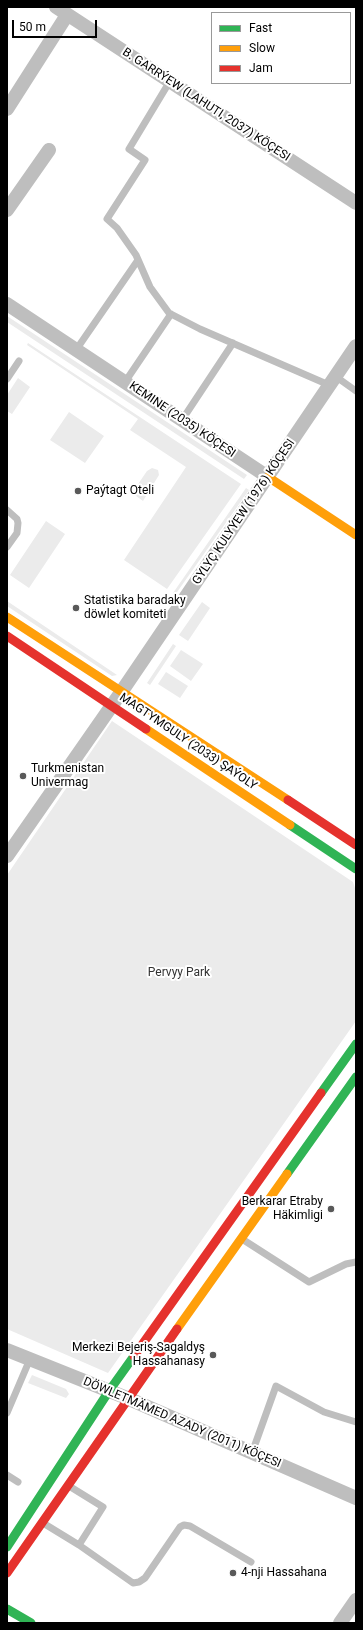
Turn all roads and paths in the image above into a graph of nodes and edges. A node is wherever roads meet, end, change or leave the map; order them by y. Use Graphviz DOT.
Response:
graph roads {
  1 [pos="61,11"];
  2 [pos="170,82"];
  3 [pos="7,109"];
  4 [pos="49,150"];
  5 [pos="356,203"];
  6 [pos="7,210"];
  7 [pos="138,260"];
  8 [pos="7,304"];
  9 [pos="172,314"];
  10 [pos="233,343"];
  11 [pos="356,346"];
  12 [pos="76,350"];
  13 [pos="20,361"];
  14 [pos="7,379"];
  15 [pos="332,381"];
  16 [pos="125,382"];
  17 [pos="356,391"];
  18 [pos="182,420"];
  19 [pos="268,477"];
  20 [pos="7,510"];
  21 [pos="356,536"];
  22 [pos="7,547"];
  23 [pos="7,617"];
  24 [pos="7,636"];
  25 [pos="122,691"];
  26 [pos="112,706"];
  27 [pos="356,845"];
  28 [pos="7,856"];
  29 [pos="356,869"];
  30 [pos="356,1044"];
  31 [pos="356,1077"];
  32 [pos="240,1238"];
  33 [pos="356,1262"];
  34 [pos="7,1350"];
  35 [pos="30,1359"];
  36 [pos="109,1391"];
  37 [pos="127,1398"];
  38 [pos="7,1413"];
  39 [pos="356,1422"];
  40 [pos="252,1453"];
  41 [pos="7,1475"];
  42 [pos="18,1482"];
  43 [pos="67,1484"];
  44 [pos="356,1498"];
  45 [pos="42,1522"];
  46 [pos="79,1545"];
  47 [pos="7,1546"];
  48 [pos="251,1562"];
  49 [pos="7,1573"];
  50 [pos="356,1600"];
  51 [pos="7,1609"];
  52 [pos="31,1623"];
  53 [pos="340,1623"];
  1 -- 2 [label="street, B. GARRÝEW (LAHUTI, 2037) KÖÇESI"];
  1 -- 3 [label="street"];
  2 -- 5 [label="street, B. GARRÝEW (LAHUTI, 2037) KÖÇESI"];
  2 -- 7 [label="lane"];
  4 -- 6 [label="street"];
  7 -- 9 [label="lane"];
  7 -- 12 [label="lane"];
  8 -- 12 [label="street, KEMINE (2035) KÖÇESI"];
  9 -- 10 [label="lane"];
  9 -- 16 [label="lane"];
  10 -- 15 [label="lane"];
  10 -- 18 [label="lane"];
  11 -- 15 [label="street, GYLYÇ KULYÝEW (1976) KÖÇESI"];
  12 -- 16 [label="street, KEMINE (2035) KÖÇESI"];
  13 -- 14 [label="lane"];
  15 -- 17 [label="lane"];
  15 -- 19 [label="street, GYLYÇ KULYÝEW (1976) KÖÇESI"];
  16 -- 18 [label="street, KEMINE (2035) KÖÇESI"];
  18 -- 19 [label="street, KEMINE (2035) KÖÇESI"];
  19 -- 21 [label="main road, KEMINE (2035) KÖÇESI"];
  19 -- 25 [label="street, GYLYÇ KULYÝEW (1976) KÖÇESI"];
  20 -- 22 [label="lane"];
  23 -- 25 [label="main road, MAGTYMGULY (2033) ŞAÝOLY"];
  24 -- 26 [label="main road, MAGTYMGULY (2033) ŞAÝOLY"];
  25 -- 26 [label="street, GYLYÇ KULYÝEW (1976) KÖÇESI"];
  25 -- 27 [label="main road, MAGTYMGULY (2033) ŞAÝOLY"];
  26 -- 28 [label="street, GYLYÇ KULYÝEW (1976) KÖÇESI"];
  26 -- 29 [label="main road, MAGTYMGULY (2033) ŞAÝOLY"];
  30 -- 36 [label="main road"];
  31 -- 32 [label="main road"];
  32 -- 33 [label="lane"];
  32 -- 37 [label="main road"];
  34 -- 35 [label="street, DÖWLETMÄMED AZADY (2011) KÖÇESI"];
  35 -- 36 [label="street, DÖWLETMÄMED AZADY (2011) KÖÇESI"];
  35 -- 38 [label="lane"];
  36 -- 37 [label="street, DÖWLETMÄMED AZADY (2011) KÖÇESI"];
  36 -- 47 [label="main road"];
  37 -- 40 [label="street, DÖWLETMÄMED AZADY (2011) KÖÇESI"];
  37 -- 43 [label="main road"];
  39 -- 40 [label="lane"];
  40 -- 44 [label="street, DÖWLETMÄMED AZADY (2011) KÖÇESI"];
  41 -- 42 [label="lane"];
  43 -- 45 [label="main road"];
  43 -- 46 [label="lane"];
  45 -- 46 [label="lane"];
  45 -- 49 [label="main road"];
  46 -- 48 [label="lane"];
  50 -- 53 [label="street"];
  51 -- 52 [label="main road"];
}
